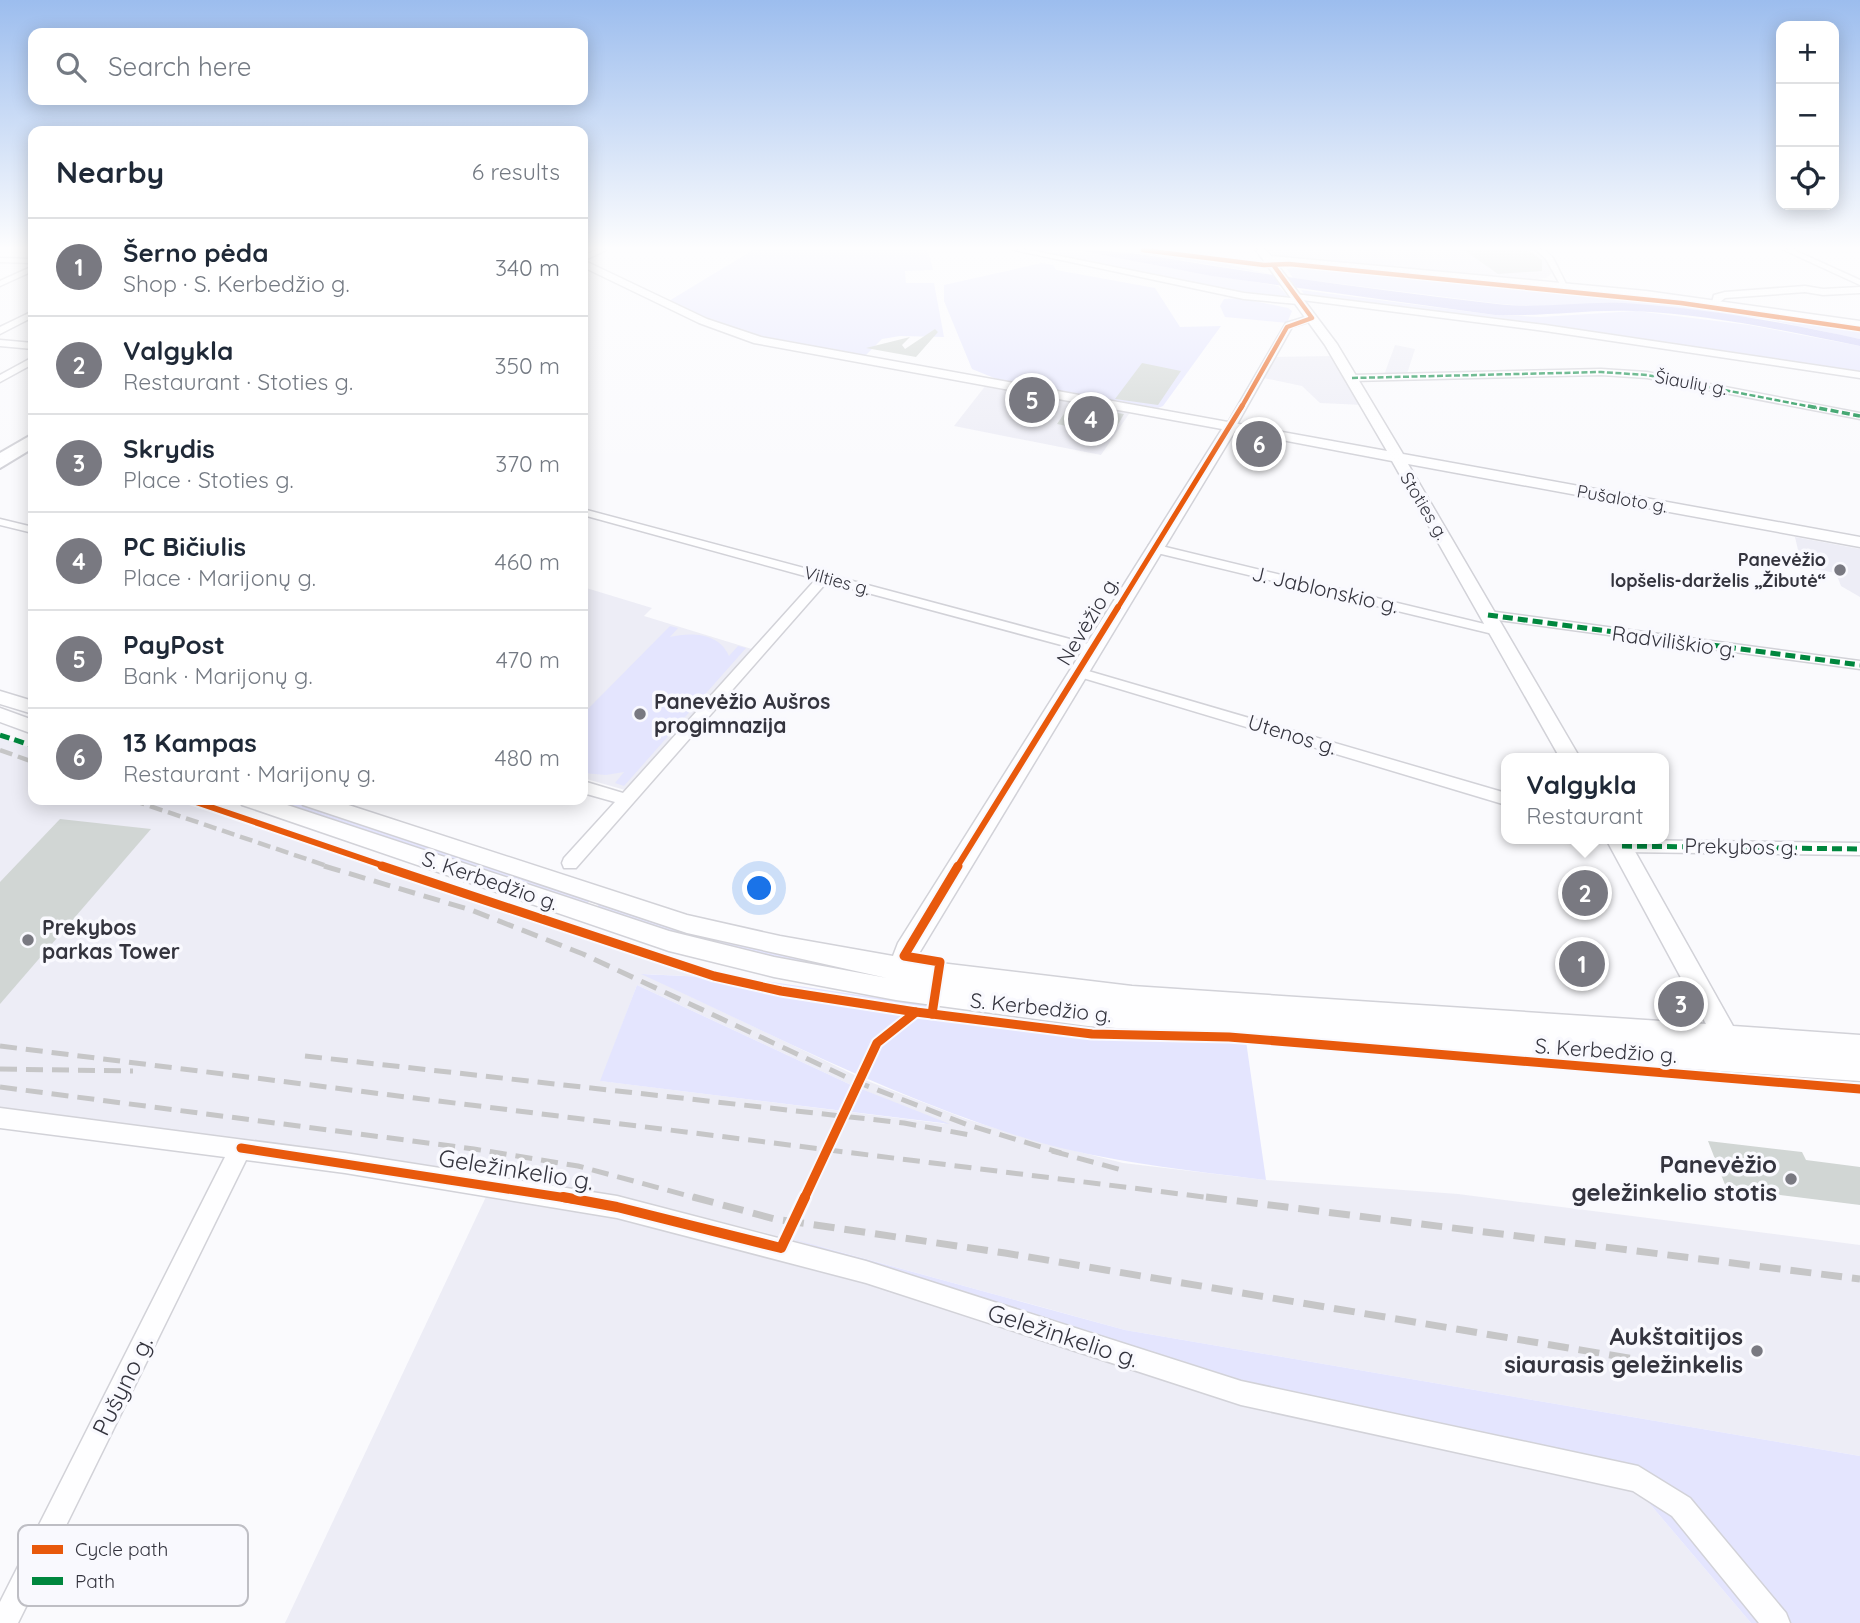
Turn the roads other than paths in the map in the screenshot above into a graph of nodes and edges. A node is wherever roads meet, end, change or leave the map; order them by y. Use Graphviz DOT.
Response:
graph roads {
  1 [pos="716,326"];
  2 [pos="1289,326"];
  3 [pos="1317,326"];
  4 [pos="1535,326"];
  5 [pos="0,343"];
  6 [pos="28,346"];
  7 [pos="28,362"];
  8 [pos="5,372"];
  9 [pos="28,375"];
  10 [pos="1860,375"];
  11 [pos="1352,378"];
  12 [pos="0,379"];
  13 [pos="1860,416"];
  14 [pos="1379,425"];
  15 [pos="1231,426"];
  16 [pos="28,443"];
  17 [pos="1323,443"];
  18 [pos="1396,456"];
  19 [pos="0,462"];
  20 [pos="1461,468"];
  21 [pos="1411,484"];
  22 [pos="588,513"];
  23 [pos="0,522"];
  24 [pos="28,529"];
  25 [pos="1856,541"];
  26 [pos="1153,548"];
  27 [pos="824,577"];
  28 [pos="1493,623"];
  29 [pos="1091,649"];
  30 [pos="1860,666"];
  31 [pos="1077,672"];
  32 [pos="0,697"];
  33 [pos="28,706"];
  34 [pos="0,715"];
  35 [pos="28,725"];
  36 [pos="1567,753"];
  37 [pos="588,789"];
  38 [pos="1501,798"];
  39 [pos="626,800"];
  40 [pos="264,805"];
  41 [pos="325,805"];
  42 [pos="1669,843"];
  43 [pos="1621,844"];
  44 [pos="1860,849"];
  45 [pos="570,863"];
  46 [pos="898,979"];
  47 [pos="1727,1036"];
  48 [pos="1860,1046"];
  49 [pos="1738,1060"];
  50 [pos="1860,1069"];
  51 [pos="0,1118"];
  52 [pos="241,1148"];
  53 [pos="53,1525"];
  54 [pos="18,1595"];
  55 [pos="4,1623"];
  56 [pos="1776,1623"];
  1 -- 15 [label="main road, Pušaloto g."];
  2 -- 15 [label="street, Nevėžio g."];
  3 -- 11 [label="main road, Stoties g."];
  4 -- 10 [label="street"];
  5 -- 6 [label="street"];
  7 -- 8 [label="street"];
  8 -- 9 [label="street"];
  8 -- 12 [label="street"];
  11 -- 13 [label="street, Šiaulių g."];
  11 -- 14 [label="main road, Stoties g."];
  14 -- 17 [label="main road"];
  14 -- 18 [label="main road, Stoties g."];
  14 -- 20 [label="main road"];
  15 -- 17 [label="main road, Pušaloto g."];
  15 -- 26 [label="main road, Nevėžio g."];
  16 -- 19 [label="highway"];
  17 -- 18 [label="main road, Pušaloto g."];
  18 -- 20 [label="main road, Pušaloto g."];
  18 -- 21 [label="main road, Stoties g."];
  20 -- 21 [label="main road"];
  20 -- 25 [label="main road, Pušaloto g."];
  21 -- 28 [label="main road, Stoties g."];
  22 -- 27 [label="street, Vilties g."];
  23 -- 24 [label="street"];
  26 -- 28 [label="street, J. Jablonskio g."];
  26 -- 29 [label="main road, Nevėžio g."];
  27 -- 29 [label="street, Vilties g."];
  27 -- 39 [label="street"];
  28 -- 30 [label="street, Radviliškio g."];
  28 -- 36 [label="main road, Stoties g."];
  29 -- 31 [label="main road, Nevėžio g."];
  31 -- 38 [label="street, Utenos g."];
  31 -- 46 [label="main road, Nevėžio g."];
  32 -- 33 [label="main road"];
  34 -- 35 [label="main road"];
  37 -- 39 [label="street"];
  39 -- 45 [label="street"];
  40 -- 46 [label="main road, S. Kerbedžio g."];
  41 -- 46 [label="main road, S. Kerbedžio g."];
  42 -- 44 [label="street, Prekybos g."];
  43 -- 47 [label="main road"];
  46 -- 47 [label="main road, S. Kerbedžio g."];
  46 -- 49 [label="main road, S. Kerbedžio g."];
  47 -- 48 [label="main road, S. Kerbedžio g."];
  47 -- 49 [label="main road"];
  49 -- 50 [label="main road, S. Kerbedžio g."];
  51 -- 52 [label="street, Geležinkelio g."];
  52 -- 53 [label="street, Pušyno g."];
  52 -- 56 [label="street, Geležinkelio g."];
  54 -- 55 [label="street, Pušyno g."];
}
